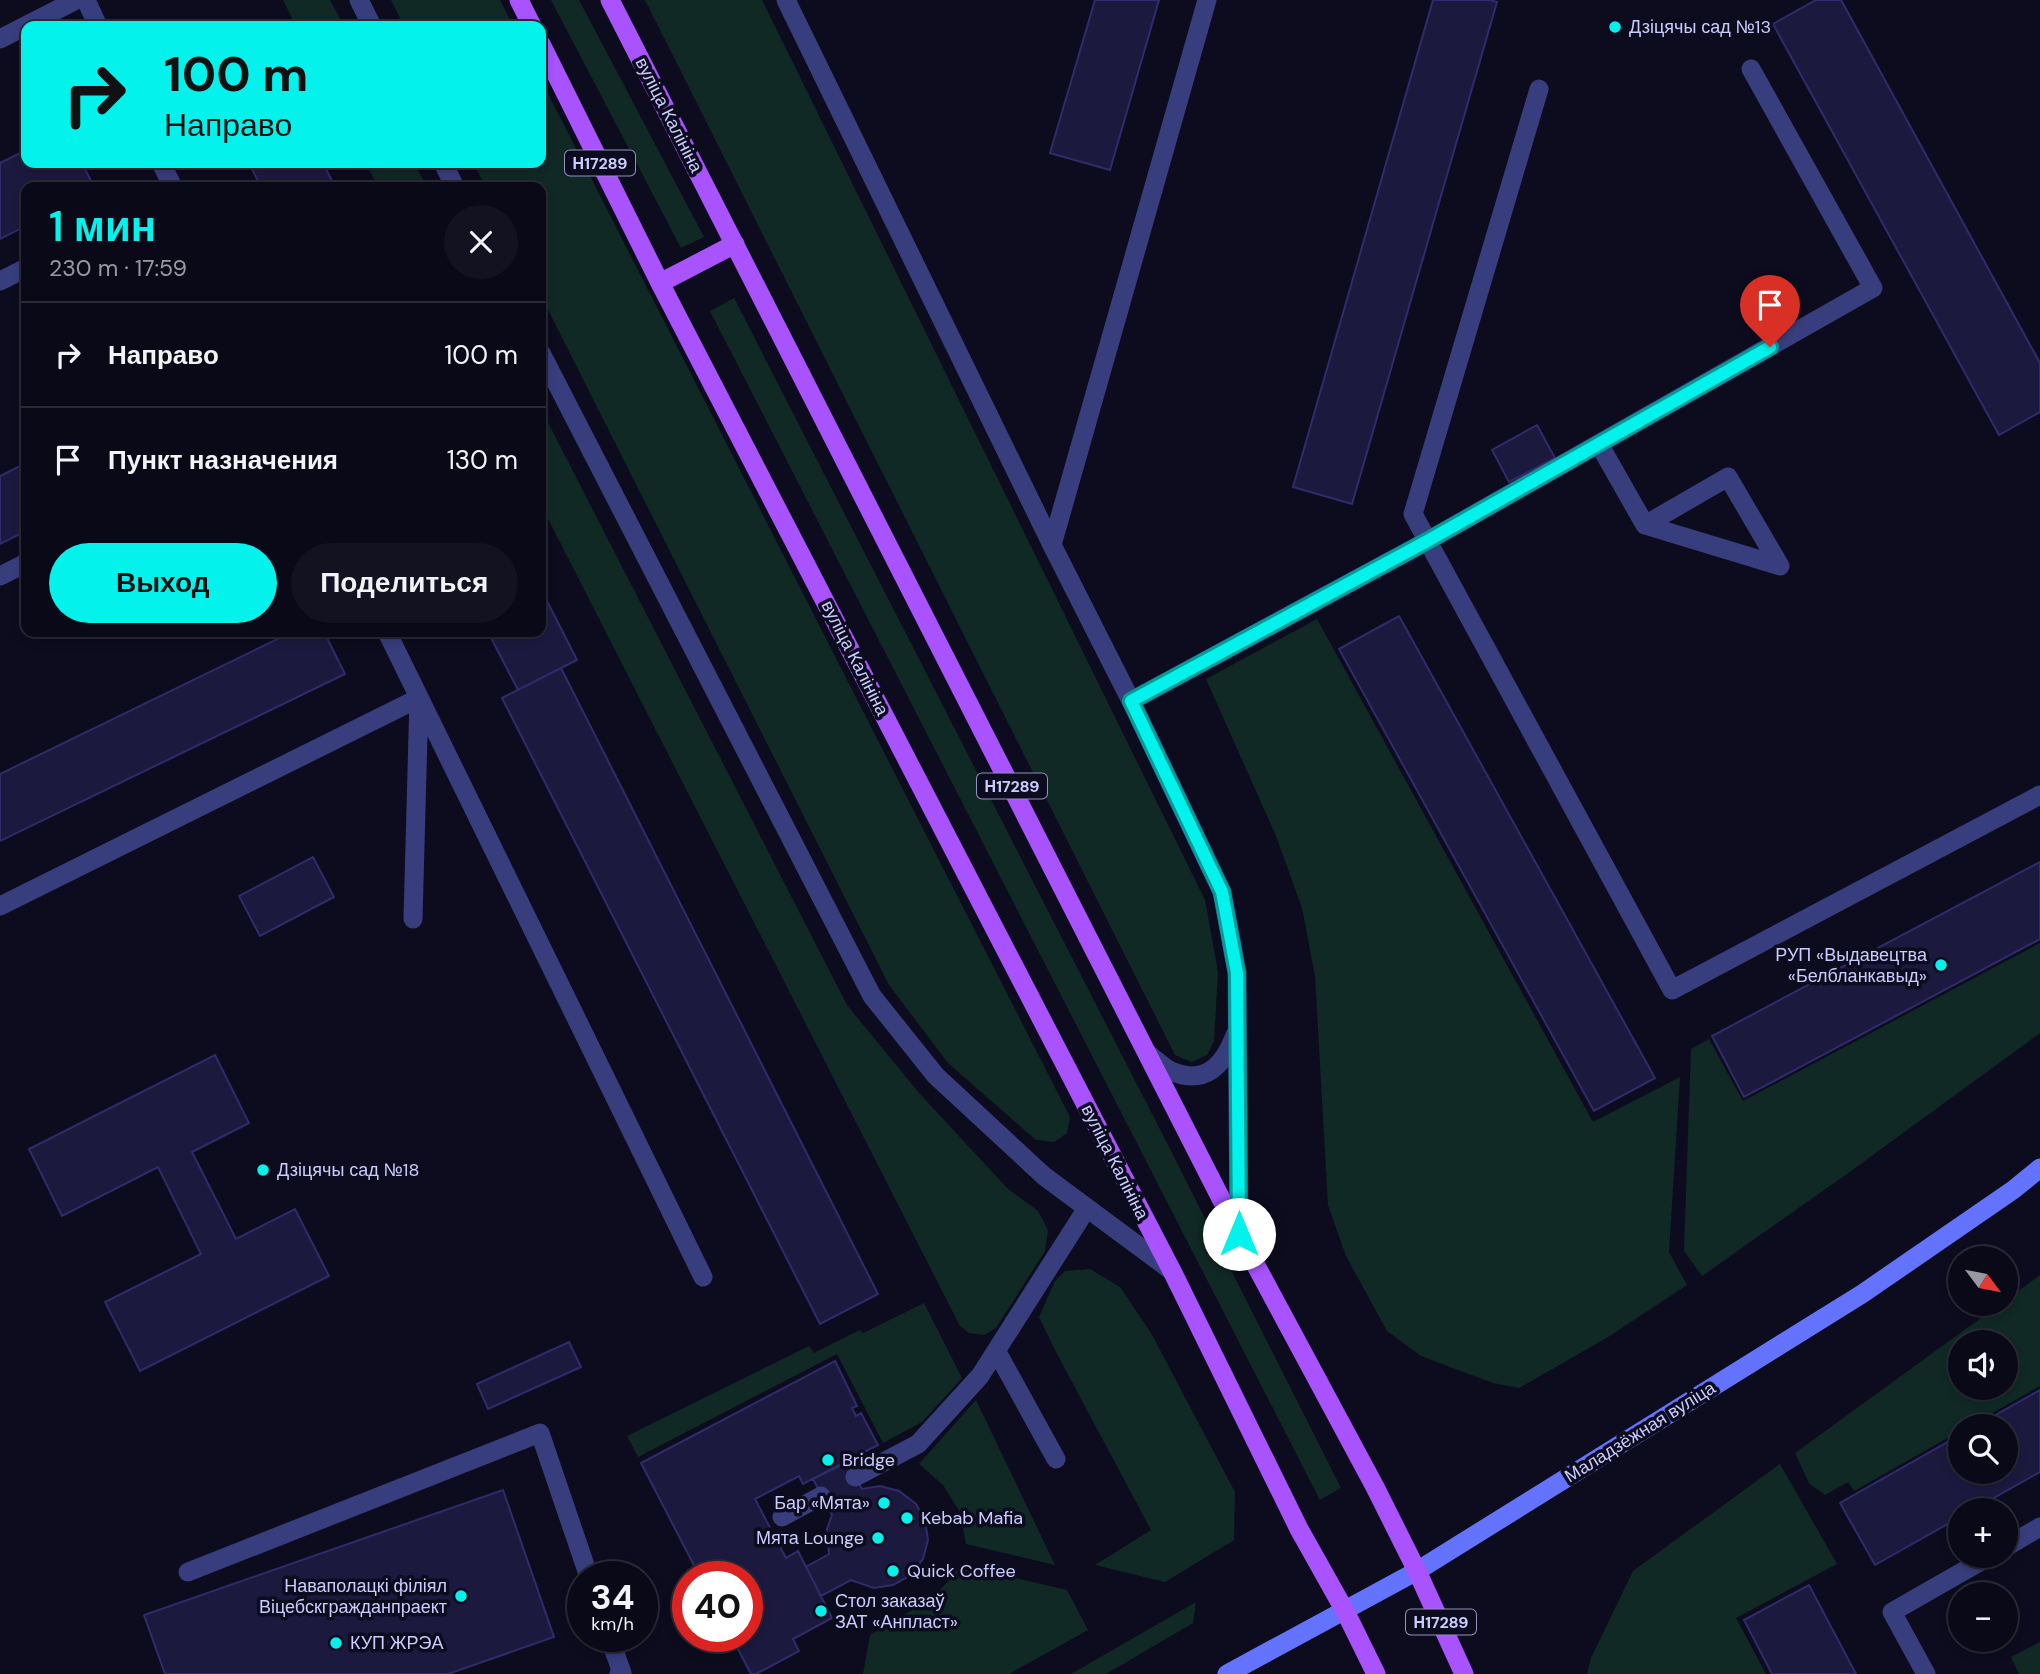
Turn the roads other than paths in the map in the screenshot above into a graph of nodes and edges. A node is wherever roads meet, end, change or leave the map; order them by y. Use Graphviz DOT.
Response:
graph roads {
  1 [pos="76,0"];
  2 [pos="86,0"];
  3 [pos="359,0"];
  4 [pos="519,0"];
  5 [pos="610,0"];
  6 [pos="1207,0"];
  7 [pos="790,2"];
  8 [pos="35,21"];
  9 [pos="96,21"];
  10 [pos="370,21"];
  11 [pos="530,21"];
  12 [pos="21,28"];
  13 [pos="0,39"];
  14 [pos="546,54"];
  15 [pos="1751,69"];
  16 [pos="1539,89"];
  17 [pos="735,244"];
  18 [pos="21,270"];
  19 [pos="0,281"];
  20 [pos="660,283"];
  21 [pos="546,364"];
  22 [pos="1599,444"];
  23 [pos="1645,525"];
  24 [pos="1429,540"];
  25 [pos="1052,545"];
  26 [pos="21,566"];
  27 [pos="0,576"];
  28 [pos="389,637"];
  29 [pos="419,698"];
  30 [pos="1131,701"];
  31 [pos="2040,795"];
  32 [pos="0,906"];
  33 [pos="413,919"];
  34 [pos="1238,1028"];
  35 [pos="1148,1054"];
  36 [pos="2040,1168"];
  37 [pos="1087,1208"];
  38 [pos="1239,1234"];
  39 [pos="1172,1271"];
  40 [pos="703,1278"];
  41 [pos="997,1352"];
  42 [pos="1056,1459"];
  43 [pos="855,1477"];
  44 [pos="821,1496"];
  45 [pos="782,1517"];
  46 [pos="2040,1527"];
  47 [pos="2018,1540"];
  48 [pos="584,1561"];
  49 [pos="1969,1568"];
  50 [pos="1417,1571"];
  51 [pos="188,1572"];
  52 [pos="1345,1611"];
  53 [pos="615,1652"];
  54 [pos="619,1674"];
  55 [pos="1227,1674"];
  56 [pos="1376,1674"];
  57 [pos="1464,1674"];
  58 [pos="1926,1674"];
  1 -- 8 [label="street"];
  2 -- 9 [label="street"];
  3 -- 10 [label="street"];
  4 -- 11 [label="main road"];
  5 -- 17 [label="main road, вуліца Калініна / Н17289"];
  6 -- 25 [label="street"];
  7 -- 25 [label="street, вуліца Калініна"];
  12 -- 13 [label="street"];
  14 -- 20 [label="main road, вуліца Калініна / Н17289"];
  15 -- 22 [label="street"];
  16 -- 24 [label="street"];
  17 -- 20 [label="main road"];
  17 -- 35 [label="main road, вуліца Калініна / Н17289"];
  18 -- 19 [label="street"];
  20 -- 39 [label="main road, вуліца Калініна / Н17289"];
  21 -- 37 [label="street, вуліца Калініна"];
  22 -- 23 [label="street"];
  22 -- 24 [label="street"];
  23 -- 23 [label="street"];
  24 -- 30 [label="street"];
  24 -- 31 [label="street"];
  25 -- 30 [label="street, вуліца Калініна"];
  26 -- 27 [label="street"];
  28 -- 29 [label="street"];
  29 -- 32 [label="street"];
  29 -- 33 [label="street"];
  29 -- 40 [label="street"];
  30 -- 34 [label="street, вуліца Калініна"];
  34 -- 35 [label="street, вуліца Калініна"];
  34 -- 38 [label="street, вуліца Калініна"];
  35 -- 38 [label="main road, вуліца Калініна / Н17289"];
  36 -- 50 [label="main road, Маладзёжная вуліца"];
  37 -- 39 [label="street, вуліца Калініна"];
  37 -- 41 [label="street"];
  38 -- 50 [label="main road, вуліца Калініна / Н17289"];
  39 -- 52 [label="main road, вуліца Калініна / Н17289"];
  41 -- 42 [label="street"];
  41 -- 43 [label="street"];
  44 -- 45 [label="street"];
  46 -- 47 [label="street"];
  48 -- 51 [label="street"];
  49 -- 58 [label="street"];
  50 -- 52 [label="main road, Маладзёжная вуліца"];
  50 -- 57 [label="main road, вуліца Калініна / Н17289"];
  52 -- 55 [label="main road, Маладзёжная вуліца"];
  52 -- 56 [label="main road, вуліца Калініна / Н17289"];
  53 -- 54 [label="street"];
}
